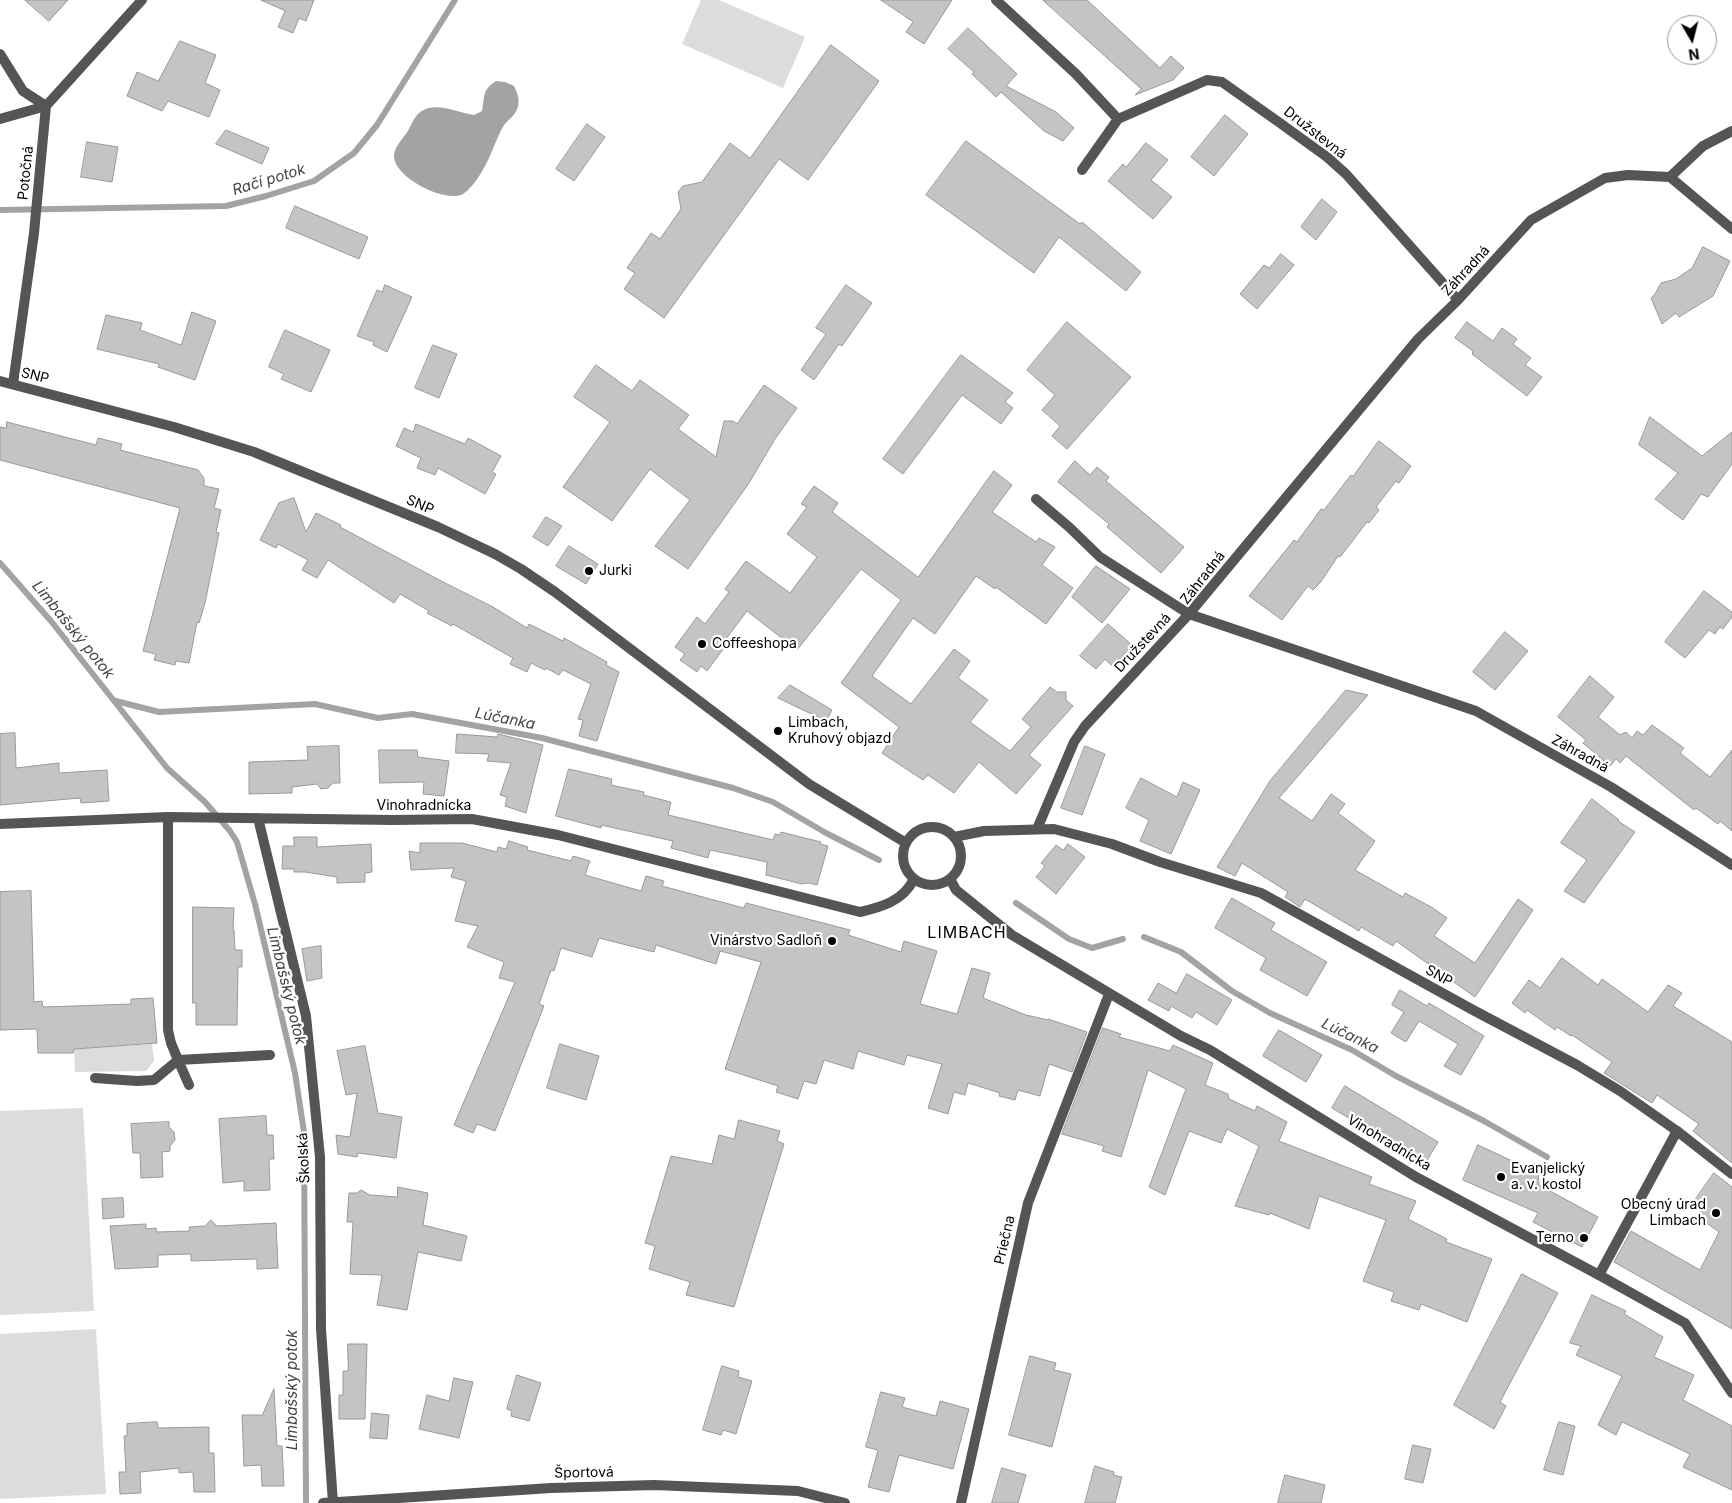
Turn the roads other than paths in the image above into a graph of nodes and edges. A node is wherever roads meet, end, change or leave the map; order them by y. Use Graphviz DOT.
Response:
graph roads {
  1 [pos="142,0"];
  2 [pos="996,0"];
  3 [pos="0,54"];
  4 [pos="46,106"];
  5 [pos="0,119"];
  6 [pos="1118,119"];
  7 [pos="1732,131"];
  8 [pos="1082,170"];
  9 [pos="1670,177"];
  10 [pos="1732,229"];
  11 [pos="1458,300"];
  12 [pos="0,381"];
  13 [pos="13,384"];
  14 [pos="1036,499"];
  15 [pos="1189,614"];
  16 [pos="168,817"];
  17 [pos="258,818"];
  18 [pos="0,824"];
  19 [pos="1037,829"];
  20 [pos="954,837"];
  21 [pos="906,843"];
  22 [pos="1732,865"];
  23 [pos="914,879"];
  24 [pos="950,879"];
  25 [pos="1110,994"];
  26 [pos="270,1055"];
  27 [pos="178,1060"];
  28 [pos="95,1078"];
  29 [pos="189,1086"];
  30 [pos="1677,1131"];
  31 [pos="1732,1174"];
  32 [pos="1599,1275"];
  33 [pos="1732,1393"];
  34 [pos="324,1503"];
  35 [pos="333,1503"];
  36 [pos="845,1503"];
  37 [pos="961,1503"];
  1 -- 4 [label="street"];
  2 -- 6 [label="street"];
  3 -- 4 [label="street"];
  4 -- 5 [label="street"];
  4 -- 13 [label="street, Potočná"];
  6 -- 8 [label="street"];
  6 -- 11 [label="street, Družstevná"];
  7 -- 9 [label="street"];
  9 -- 10 [label="street"];
  9 -- 11 [label="street, Záhradná"];
  11 -- 15 [label="street, Záhradná"];
  12 -- 13 [label="street, SNP"];
  13 -- 21 [label="street, SNP"];
  14 -- 15 [label="street, Družstevná"];
  15 -- 19 [label="street, Družstevná"];
  15 -- 22 [label="street, Záhradná"];
  16 -- 17 [label="street, Vinohradnícka"];
  16 -- 18 [label="street, Vinohradnícka"];
  16 -- 27 [label="street"];
  17 -- 23 [label="street, Vinohradnícka"];
  17 -- 35 [label="street, Školská"];
  19 -- 20 [label="street, SNP"];
  19 -- 30 [label="street, SNP"];
  20 -- 21 [label="street"];
  20 -- 24 [label="street"];
  21 -- 23 [label="street"];
  23 -- 24 [label="street"];
  24 -- 25 [label="street, Vinohradnícka"];
  25 -- 32 [label="street, Vinohradnícka"];
  25 -- 37 [label="street, Priečna"];
  26 -- 27 [label="street"];
  27 -- 28 [label="street"];
  27 -- 29 [label="street"];
  30 -- 31 [label="street, SNP"];
  30 -- 32 [label="street"];
  32 -- 33 [label="street, Vinohradnícka"];
  34 -- 35 [label="street, Športová"];
  35 -- 36 [label="street, Športová"];
}
